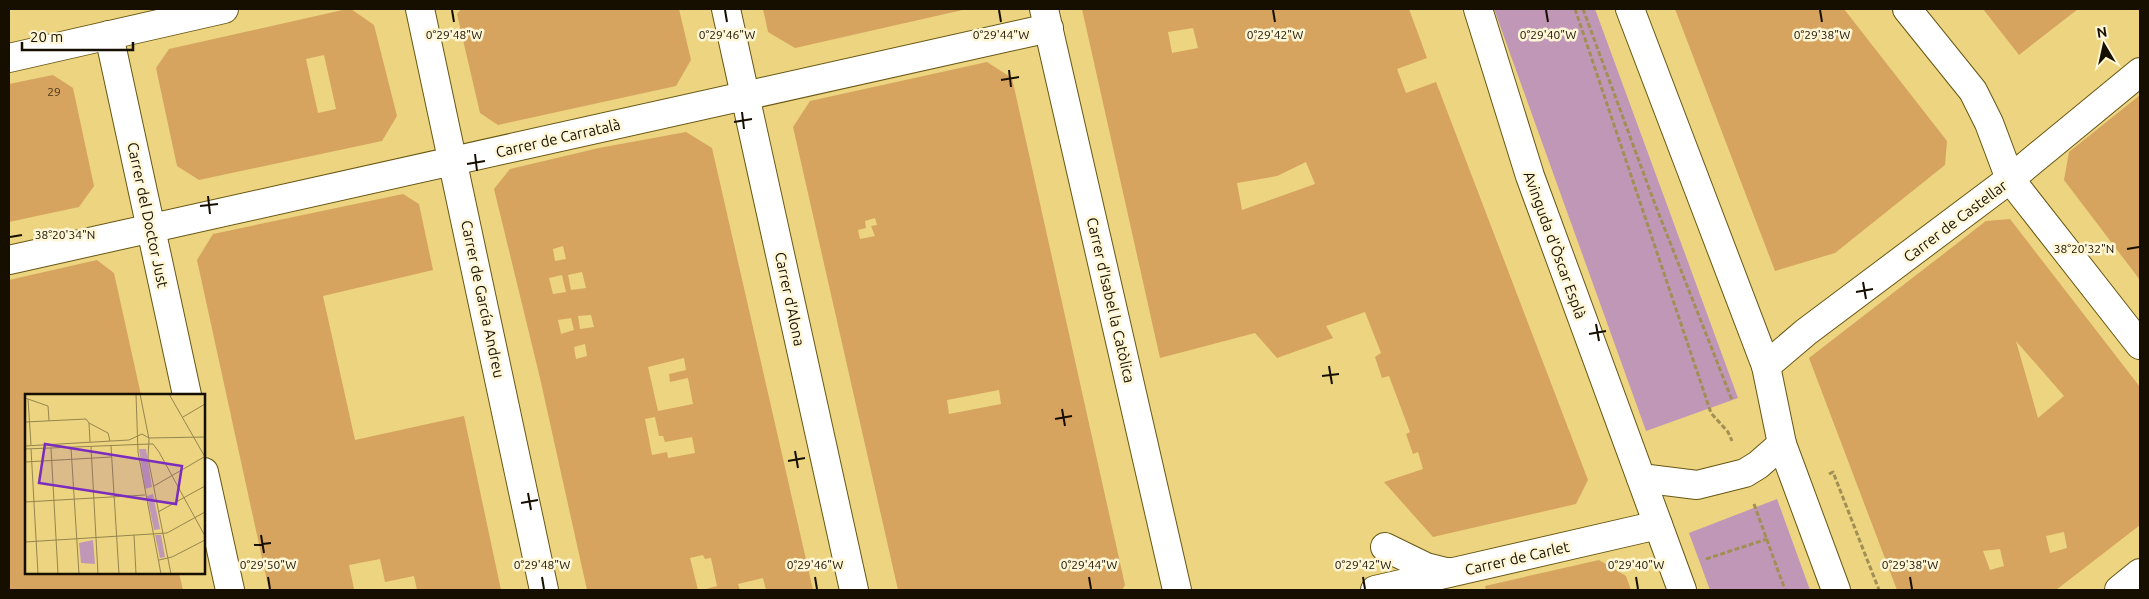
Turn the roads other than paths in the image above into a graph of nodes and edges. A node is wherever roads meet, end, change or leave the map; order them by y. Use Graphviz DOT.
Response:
graph roads {
  1 [pos="224,9"];
  2 [pos="420,9"];
  3 [pos="726,9"];
  4 [pos="1478,9"];
  5 [pos="1630,9"];
  6 [pos="1907,9"];
  7 [pos="1046,18"];
  8 [pos="109,35"];
  9 [pos="9,58"];
  10 [pos="2140,72"];
  11 [pos="745,96"];
  12 [pos="454,161"];
  13 [pos="2010,179"];
  14 [pos="151,228"];
  15 [pos="9,260"];
  16 [pos="2140,345"];
  17 [pos="1766,366"];
  18 [pos="187,394"];
  19 [pos="1782,444"];
  20 [pos="205,477"];
  21 [pos="1640,478"];
  22 [pos="1658,525"];
  23 [pos="1385,546"];
  24 [pos="2140,573"];
  25 [pos="1458,581"];
  26 [pos="230,590"];
  27 [pos="544,590"];
  28 [pos="854,590"];
  29 [pos="1177,590"];
  30 [pos="1375,590"];
  31 [pos="1682,590"];
  32 [pos="1836,590"];
  33 [pos="2119,590"];
  1 -- 8 [label="street"];
  2 -- 12 [label="street, Carrer de García Andreu"];
  3 -- 11 [label="street, Carrer d'Alona"];
  4 -- 21 [label="street, Avinguda d'Òscar Esplà"];
  5 -- 17 [label="street"];
  6 -- 13 [label="street"];
  7 -- 11 [label="street, Carrer de Carratalà"];
  7 -- 29 [label="street, Carrer d'Isabel la Catòlica"];
  8 -- 9 [label="street"];
  8 -- 14 [label="street, Carrer del Doctor Just"];
  10 -- 13 [label="street, Carrer de Castellar"];
  11 -- 12 [label="street, Carrer de Carratalà"];
  11 -- 28 [label="street, Carrer d'Alona"];
  12 -- 14 [label="street, Carrer de Carratalà"];
  12 -- 27 [label="street, Carrer de García Andreu"];
  13 -- 16 [label="street"];
  13 -- 17 [label="street, Carrer de Castellar"];
  14 -- 15 [label="street, Carrer de Carratalà"];
  14 -- 18 [label="street, Carrer del Doctor Just"];
  17 -- 19 [label="street"];
  19 -- 21 [label="street"];
  19 -- 32 [label="street"];
  20 -- 26 [label="street"];
  21 -- 22 [label="street, Avinguda d'Òscar Esplà"];
  22 -- 25 [label="street, Carrer de Carlet"];
  22 -- 31 [label="street, Avinguda d'Òscar Esplà"];
  23 -- 25 [label="street"];
  24 -- 33 [label="street"];
  25 -- 30 [label="street, Carrer de Carlet"];
}
